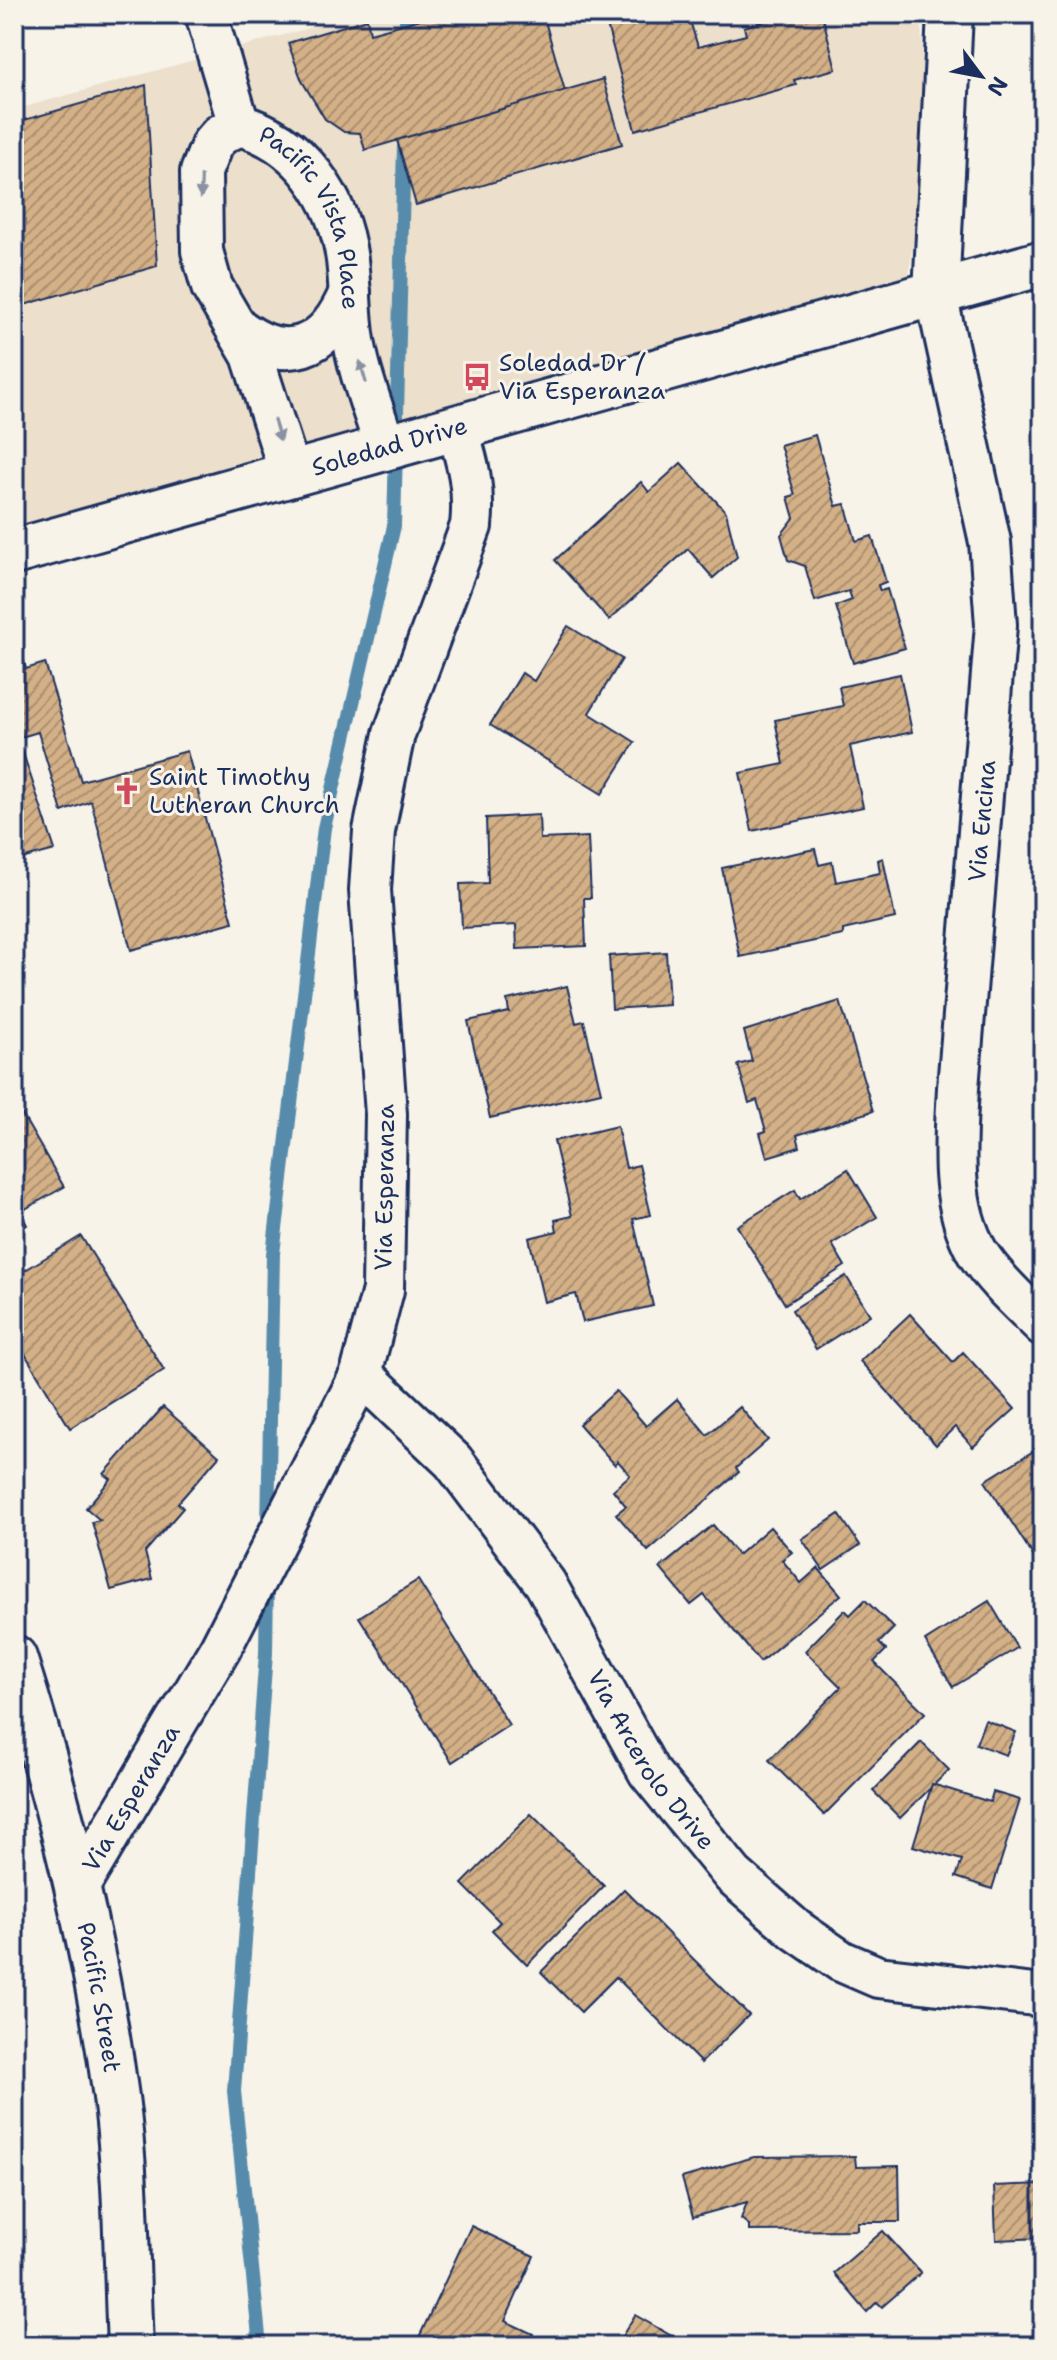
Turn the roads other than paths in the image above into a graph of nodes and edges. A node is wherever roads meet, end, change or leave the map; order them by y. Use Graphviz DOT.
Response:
graph roads {
  1 [pos="206,14"];
  2 [pos="950,14"];
  3 [pos="239,125"];
  4 [pos="1043,263"];
  5 [pos="350,292"];
  6 [pos="936,294"];
  7 [pos="235,326"];
  8 [pos="457,428"];
  9 [pos="385,447"];
  10 [pos="290,473"];
  11 [pos="14,552"];
  12 [pos="1043,1325"];
  13 [pos="361,1374"];
  14 [pos="14,1658"];
  15 [pos="76,1891"];
  16 [pos="1043,1996"];
  17 [pos="130,2346"];
  1 -- 3 [label="street, Pacific Vista Place"];
  2 -- 6 [label="street"];
  3 -- 5 [label="street, Pacific Vista Place"];
  3 -- 7 [label="street, one-way"];
  4 -- 6 [label="street, Soledad Drive"];
  5 -- 7 [label="street"];
  9 -- 5 [label="street, Pacific Vista Place, one-way"];
  6 -- 8 [label="street, Soledad Drive"];
  6 -- 12 [label="street, Via Encina"];
  7 -- 10 [label="street, one-way"];
  8 -- 9 [label="street, Soledad Drive"];
  8 -- 13 [label="street, Via Esperanza"];
  9 -- 10 [label="street, Soledad Drive"];
  10 -- 11 [label="street, Soledad Drive"];
  13 -- 15 [label="street, Via Esperanza"];
  13 -- 16 [label="street, Via Arcerolo Drive"];
  14 -- 15 [label="street, Pacific Street"];
  15 -- 17 [label="street, Pacific Street"];
}
